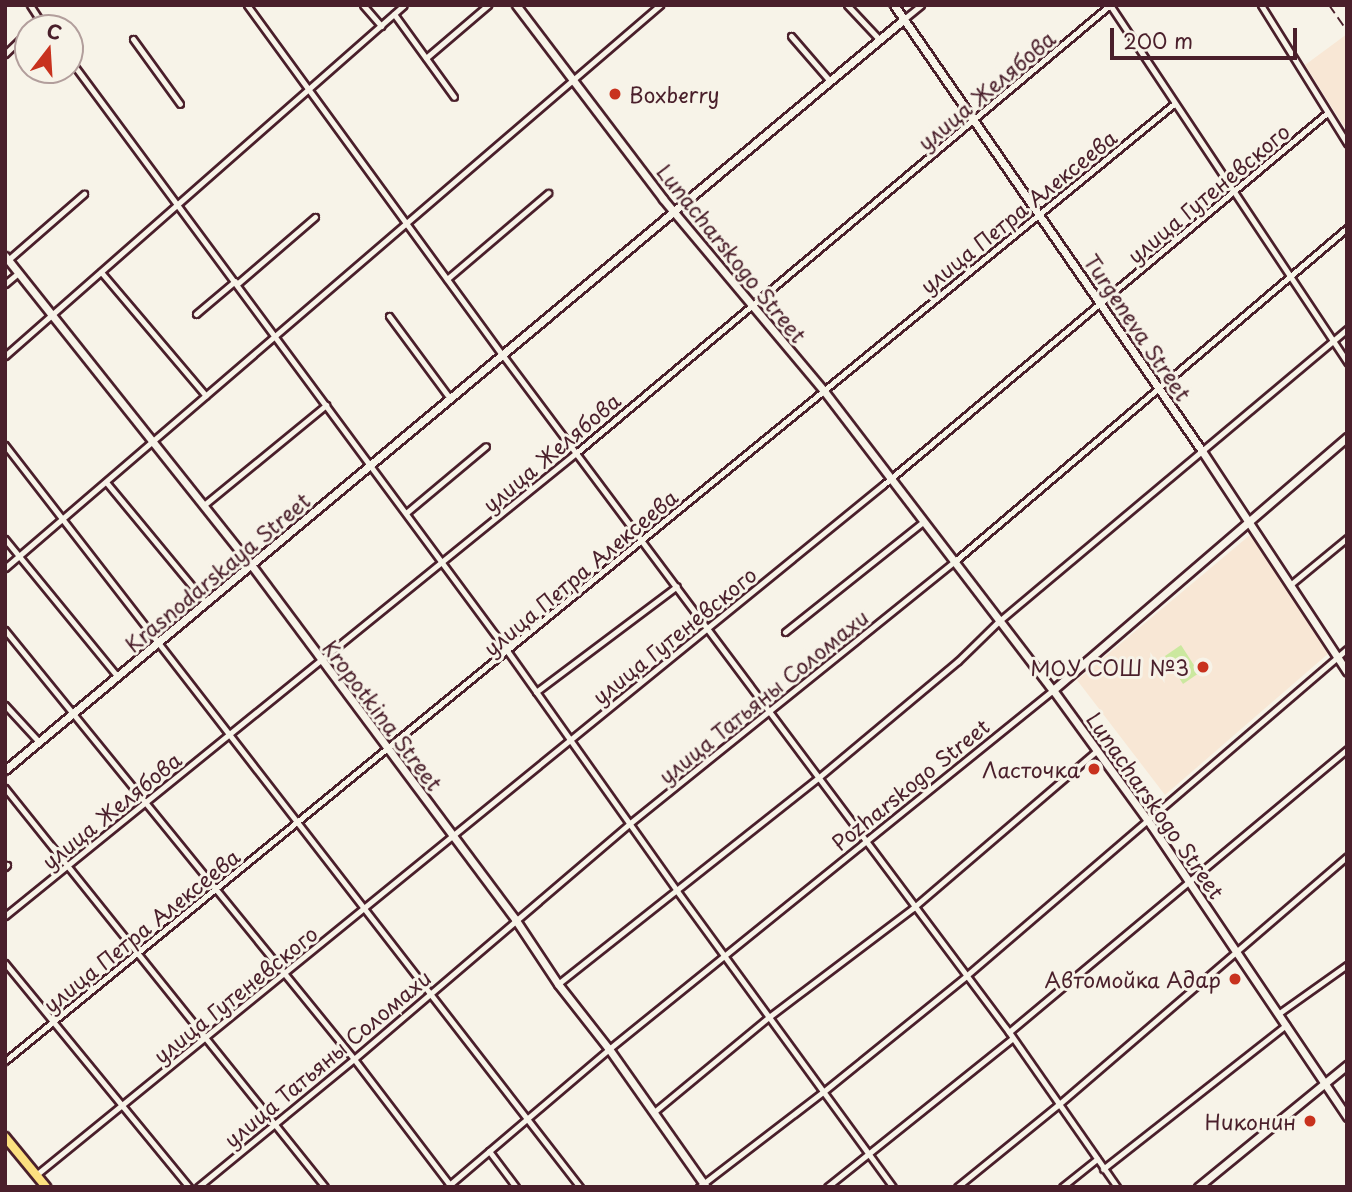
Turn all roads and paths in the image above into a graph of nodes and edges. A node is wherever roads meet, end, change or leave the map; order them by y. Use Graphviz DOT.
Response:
graph roads {
  1 [pos="247,5"];
  2 [pos="363,5"];
  3 [pos="404,5"];
  4 [pos="488,5"];
  5 [pos="516,5"];
  6 [pos="660,5"];
  7 [pos="848,5"];
  8 [pos="894,5"];
  9 [pos="921,5"];
  10 [pos="1110,5"];
  11 [pos="1261,5"];
  12 [pos="394,14"];
  13 [pos="904,19"];
  14 [pos="381,26"];
  15 [pos="790,36"];
  16 [pos="132,38"];
  17 [pos="880,40"];
  18 [pos="426,58"];
  19 [pos="84,79"];
  20 [pos="573,80"];
  21 [pos="830,81"];
  22 [pos="308,91"];
  23 [pos="454,97"];
  24 [pos="180,104"];
  25 [pos="1174,104"];
  26 [pos="1327,113"];
  27 [pos="974,122"];
  28 [pos="1347,143"];
  29 [pos="1234,192"];
  30 [pos="548,193"];
  31 [pos="83,194"];
  32 [pos="178,204"];
  33 [pos="675,213"];
  34 [pos="1040,213"];
  35 [pos="315,217"];
  36 [pos="406,223"];
  37 [pos="1347,228"];
  38 [pos="7,258"];
  39 [pos="101,272"];
  40 [pos="18,274"];
  41 [pos="1290,275"];
  42 [pos="447,279"];
  43 [pos="236,283"];
  44 [pos="5,284"];
  45 [pos="751,304"];
  46 [pos="1101,304"];
  47 [pos="196,314"];
  48 [pos="51,316"];
  49 [pos="389,316"];
  50 [pos="1347,329"];
  51 [pos="276,337"];
  52 [pos="1332,341"];
  53 [pos="501,353"];
  54 [pos="5,356"];
  55 [pos="1347,362"];
  56 [pos="1157,388"];
  57 [pos="824,391"];
  58 [pos="206,396"];
  59 [pos="449,397"];
  60 [pos="326,405"];
  61 [pos="1347,437"];
  62 [pos="153,443"];
  63 [pos="5,445"];
  64 [pos="486,446"];
  65 [pos="1202,451"];
  66 [pos="576,453"];
  67 [pos="371,465"];
  68 [pos="890,479"];
  69 [pos="106,482"];
  70 [pos="204,505"];
  71 [pos="406,513"];
  72 [pos="61,517"];
  73 [pos="923,522"];
  74 [pos="1248,523"];
  75 [pos="1347,538"];
  76 [pos="5,539"];
  77 [pos="643,540"];
  78 [pos="19,556"];
  79 [pos="442,562"];
  80 [pos="954,562"];
  81 [pos="251,566"];
  82 [pos="5,568"];
  83 [pos="677,586"];
  84 [pos="1290,586"];
  85 [pos="206,604"];
  86 [pos="998,622"];
  87 [pos="708,629"];
  88 [pos="5,630"];
  89 [pos="785,632"];
  90 [pos="159,643"];
  91 [pos="1347,649"];
  92 [pos="508,652"];
  93 [pos="1337,658"];
  94 [pos="320,661"];
  95 [pos="1347,672"];
  96 [pos="118,677"];
  97 [pos="1053,690"];
  98 [pos="536,692"];
  99 [pos="5,705"];
  100 [pos="771,712"];
  101 [pos="75,713"];
  102 [pos="228,735"];
  103 [pos="570,741"];
  104 [pos="39,743"];
  105 [pos="387,749"];
  106 [pos="1347,749"];
  107 [pos="1096,751"];
  108 [pos="5,770"];
  109 [pos="818,778"];
  110 [pos="5,788"];
  111 [pos="147,801"];
  112 [pos="1147,820"];
  113 [pos="298,821"];
  114 [pos="629,824"];
  115 [pos="453,837"];
  116 [pos="867,843"];
  117 [pos="1347,856"];
  118 [pos="69,865"];
  119 [pos="1189,881"];
  120 [pos="217,888"];
  121 [pos="677,891"];
  122 [pos="366,908"];
  123 [pos="913,908"];
  124 [pos="5,916"];
  125 [pos="515,919"];
  126 [pos="1236,950"];
  127 [pos="138,952"];
  128 [pos="725,955"];
  129 [pos="5,963"];
  130 [pos="1347,965"];
  131 [pos="286,975"];
  132 [pos="966,976"];
  133 [pos="558,984"];
  134 [pos="431,992"];
  135 [pos="1278,1014"];
  136 [pos="769,1017"];
  137 [pos="55,1021"];
  138 [pos="1286,1025"];
  139 [pos="1010,1036"];
  140 [pos="206,1038"];
  141 [pos="609,1049"];
  142 [pos="354,1059"];
  143 [pos="5,1061"];
  144 [pos="1347,1065"];
  145 [pos="1323,1084"];
  146 [pos="823,1092"];
  147 [pos="123,1105"];
  148 [pos="1058,1105"];
  149 [pos="654,1112"];
  150 [pos="1347,1118"];
  151 [pos="526,1119"];
  152 [pos="273,1125"];
  153 [pos="5,1137"];
  154 [pos="489,1151"];
  155 [pos="869,1154"];
  156 [pos="1097,1159"];
  157 [pos="1103,1168"];
  158 [pos="36,1175"];
  159 [pos="449,1186"];
  160 [pos="703,1186"];
  161 [pos="46,1187"];
  162 [pos="188,1187"];
  163 [pos="198,1187"];
  164 [pos="324,1187"];
  165 [pos="516,1187"];
  166 [pos="579,1187"];
  167 [pos="827,1187"];
  168 [pos="893,1187"];
  169 [pos="957,1187"];
  170 [pos="1062,1187"];
  171 [pos="1117,1187"];
  172 [pos="1198,1187"];
  1 -- 22 [label="street"];
  2 -- 14 [label="street"];
  3 -- 12 [label="street"];
  4 -- 18 [label="street"];
  5 -- 20 [label="main road, Lunacharskogo Street"];
  6 -- 20 [label="street"];
  7 -- 17 [label="street"];
  8 -- 13 [label="main road, Turgeneva Street"];
  9 -- 13 [label="street, Krasnodarskaya Street"];
  10 -- 25 [label="street"];
  10 -- 27 [label="street, улица Желябова"];
  11 -- 26 [label="street"];
  12 -- 14 [label="street"];
  12 -- 18 [label="street"];
  13 -- 17 [label="main road, Krasnodarskaya Street"];
  13 -- 27 [label="main road, Turgeneva Street"];
  14 -- 22 [label="street"];
  15 -- 21 [label="street"];
  16 -- 24 [label="street"];
  17 -- 21 [label="main road, Krasnodarskaya Street"];
  18 -- 23 [label="street"];
  19 -- 32 [label="street"];
  20 -- 33 [label="main road, Lunacharskogo Street"];
  20 -- 36 [label="street"];
  21 -- 33 [label="main road, Krasnodarskaya Street"];
  22 -- 32 [label="street"];
  22 -- 36 [label="street"];
  25 -- 29 [label="street"];
  25 -- 34 [label="street, улица Петра Алексеева"];
  26 -- 28 [label="street"];
  26 -- 29 [label="street, улица Гутеневского"];
  27 -- 34 [label="main road, Turgeneva Street"];
  27 -- 45 [label="street, улица Желябова"];
  29 -- 41 [label="street"];
  29 -- 46 [label="street, улица Гутеневского"];
  30 -- 42 [label="street"];
  31 -- 38 [label="street, Kropotkina Street"];
  32 -- 39 [label="street"];
  32 -- 43 [label="street"];
  33 -- 45 [label="main road, Lunacharskogo Street"];
  33 -- 53 [label="main road, Krasnodarskaya Street"];
  34 -- 46 [label="main road, Turgeneva Street"];
  34 -- 57 [label="street, улица Петра Алексеева"];
  35 -- 43 [label="street"];
  36 -- 42 [label="street"];
  36 -- 51 [label="street"];
  37 -- 41 [label="street, улица Татьяны Соломахи"];
  38 -- 40 [label="main road, Kropotkina Street"];
  39 -- 48 [label="street"];
  39 -- 58 [label="street"];
  40 -- 44 [label="street"];
  40 -- 48 [label="main road, Kropotkina Street"];
  41 -- 52 [label="street"];
  41 -- 56 [label="street, улица Татьяны Соломахи"];
  42 -- 53 [label="street"];
  43 -- 47 [label="street"];
  43 -- 51 [label="street"];
  45 -- 57 [label="main road, Lunacharskogo Street"];
  45 -- 66 [label="street, улица Желябова"];
  46 -- 56 [label="main road, Turgeneva Street"];
  46 -- 68 [label="street, улица Гутеневского"];
  48 -- 54 [label="street"];
  48 -- 62 [label="main road, Kropotkina Street"];
  49 -- 59 [label="street"];
  50 -- 52 [label="street"];
  51 -- 58 [label="street"];
  51 -- 60 [label="street"];
  52 -- 55 [label="street"];
  52 -- 65 [label="street"];
  53 -- 59 [label="main road, Krasnodarskaya Street"];
  53 -- 66 [label="street"];
  56 -- 65 [label="main road, Turgeneva Street"];
  56 -- 80 [label="street, улица Татьяны Соломахи"];
  57 -- 68 [label="main road, Lunacharskogo Street"];
  57 -- 77 [label="street, улица Петра Алексеева"];
  58 -- 62 [label="street"];
  59 -- 67 [label="main road, Krasnodarskaya Street"];
  60 -- 67 [label="street"];
  60 -- 70 [label="street"];
  61 -- 74 [label="main road, Pozharskogo Street"];
  62 -- 69 [label="street"];
  62 -- 70 [label="main road, Kropotkina Street"];
  63 -- 72 [label="street"];
  64 -- 71 [label="street"];
  65 -- 74 [label="main road, Turgeneva Street"];
  65 -- 86 [label="street"];
  66 -- 77 [label="street"];
  66 -- 79 [label="street, улица Желябова"];
  67 -- 71 [label="street"];
  67 -- 81 [label="main road, Krasnodarskaya Street"];
  68 -- 73 [label="main road, Lunacharskogo Street"];
  68 -- 87 [label="street, улица Гутеневского"];
  69 -- 72 [label="street"];
  69 -- 85 [label="street"];
  70 -- 81 [label="main road, Kropotkina Street"];
  71 -- 79 [label="street"];
  72 -- 78 [label="street"];
  72 -- 90 [label="street"];
  73 -- 80 [label="main road, Lunacharskogo Street"];
  73 -- 89 [label="street"];
  74 -- 84 [label="main road, Turgeneva Street"];
  74 -- 97 [label="main road, Pozharskogo Street"];
  75 -- 84 [label="street"];
  76 -- 78 [label="street"];
  77 -- 83 [label="street"];
  77 -- 92 [label="street, улица Петра Алексеева"];
  78 -- 82 [label="street"];
  78 -- 96 [label="street"];
  79 -- 92 [label="street"];
  79 -- 94 [label="street, улица Желябова"];
  80 -- 86 [label="main road, Lunacharskogo Street"];
  80 -- 100 [label="street, улица Татьяны Соломахи"];
  81 -- 85 [label="main road, Krasnodarskaya Street"];
  81 -- 94 [label="main road, Kropotkina Street"];
  83 -- 87 [label="street"];
  83 -- 98 [label="street"];
  84 -- 93 [label="main road, Turgeneva Street"];
  85 -- 90 [label="main road, Krasnodarskaya Street"];
  86 -- 97 [label="main road, Lunacharskogo Street"];
  86 -- 109 [label="street"];
  87 -- 100 [label="street"];
  87 -- 103 [label="street, улица Гутеневского"];
  88 -- 101 [label="street"];
  90 -- 96 [label="main road, Krasnodarskaya Street"];
  90 -- 102 [label="street"];
  91 -- 93 [label="street"];
  92 -- 98 [label="street"];
  92 -- 105 [label="street, улица Петра Алексеева"];
  93 -- 95 [label="main road, Turgeneva Street"];
  93 -- 112 [label="street"];
  94 -- 102 [label="street, улица Желябова"];
  94 -- 105 [label="main road, Kropotkina Street"];
  96 -- 101 [label="main road, Krasnodarskaya Street"];
  97 -- 107 [label="main road, Lunacharskogo Street"];
  97 -- 116 [label="street, Pozharskogo Street"];
  98 -- 103 [label="street"];
  99 -- 104 [label="street"];
  100 -- 109 [label="street"];
  100 -- 114 [label="street, улица Татьяны Соломахи"];
  101 -- 104 [label="main road, Krasnodarskaya Street"];
  101 -- 111 [label="street"];
  102 -- 111 [label="street, улица Желябова"];
  102 -- 113 [label="street"];
  103 -- 114 [label="street"];
  103 -- 115 [label="street, улица Гутеневского"];
  104 -- 108 [label="main road, Krasnodarskaya Street"];
  105 -- 113 [label="street, улица Петра Алексеева"];
  105 -- 115 [label="main road, Kropotkina Street"];
  106 -- 119 [label="street"];
  107 -- 112 [label="main road, Lunacharskogo Street"];
  107 -- 123 [label="street"];
  109 -- 116 [label="street"];
  109 -- 121 [label="street"];
  110 -- 118 [label="street"];
  111 -- 118 [label="street, улица Желябова"];
  111 -- 120 [label="street"];
  112 -- 119 [label="main road, Lunacharskogo Street"];
  112 -- 132 [label="street"];
  113 -- 120 [label="street, улица Петра Алексеева"];
  113 -- 122 [label="street"];
  114 -- 121 [label="street"];
  114 -- 125 [label="street, улица Татьяны Соломахи"];
  115 -- 122 [label="street, улица Гутеневского"];
  115 -- 125 [label="main road, Kropotkina Street"];
  116 -- 123 [label="street"];
  116 -- 128 [label="street, Pozharskogo Street"];
  117 -- 126 [label="street"];
  118 -- 124 [label="street, улица Желябова"];
  118 -- 127 [label="street"];
  119 -- 126 [label="main road, Lunacharskogo Street"];
  119 -- 139 [label="street"];
  120 -- 127 [label="street, улица Петра Алексеева"];
  120 -- 131 [label="street"];
  121 -- 128 [label="street"];
  121 -- 133 [label="street"];
  122 -- 131 [label="street, улица Гутеневского"];
  122 -- 134 [label="street"];
  123 -- 132 [label="street"];
  123 -- 136 [label="street"];
  125 -- 133 [label="main road, Kropotkina Street"];
  125 -- 134 [label="street, улица Татьяны Соломахи"];
  126 -- 135 [label="main road, Lunacharskogo Street"];
  126 -- 148 [label="street"];
  127 -- 137 [label="street, улица Петра Алексеева"];
  127 -- 140 [label="street"];
  128 -- 136 [label="street"];
  128 -- 141 [label="street, Pozharskogo Street"];
  129 -- 137 [label="street"];
  130 -- 135 [label="street"];
  131 -- 140 [label="street, улица Гутеневского"];
  131 -- 142 [label="street"];
  132 -- 139 [label="street"];
  132 -- 146 [label="street"];
  133 -- 141 [label="main road, Kropotkina Street"];
  134 -- 142 [label="street, улица Татьяны Соломахи"];
  134 -- 151 [label="street"];
  135 -- 138 [label="main road, Lunacharskogo Street"];
  136 -- 146 [label="street"];
  136 -- 149 [label="street"];
  137 -- 143 [label="street, улица Петра Алексеева"];
  137 -- 147 [label="street"];
  138 -- 145 [label="main road, Lunacharskogo Street"];
  138 -- 157 [label="street"];
  139 -- 148 [label="street"];
  139 -- 155 [label="street"];
  140 -- 147 [label="street, улица Гутеневского"];
  140 -- 152 [label="street"];
  141 -- 149 [label="main road, Kropotkina Street"];
  141 -- 151 [label="street, Pozharskogo Street"];
  142 -- 152 [label="street, улица Татьяны Соломахи"];
  142 -- 159 [label="street"];
  144 -- 145 [label="main road"];
  145 -- 150 [label="main road, Lunacharskogo Street"];
  145 -- 172 [label="main road"];
  146 -- 155 [label="street"];
  146 -- 160 [label="street"];
  147 -- 158 [label="street, улица Гутеневского"];
  147 -- 162 [label="street"];
  148 -- 156 [label="street"];
  148 -- 169 [label="street"];
  149 -- 160 [label="main road, Kropotkina Street"];
  151 -- 154 [label="street, Pozharskogo Street"];
  151 -- 166 [label="street"];
  152 -- 163 [label="street, улица Татьяны Соломахи"];
  152 -- 164 [label="street"];
  153 -- 158 [label="main road"];
  154 -- 159 [label="street, Pozharskogo Street"];
  154 -- 165 [label="street"];
  155 -- 167 [label="street"];
  155 -- 168 [label="street"];
  156 -- 157 [label="street"];
  156 -- 170 [label="street"];
  157 -- 171 [label="street"];
  158 -- 161 [label="main road"];
}
